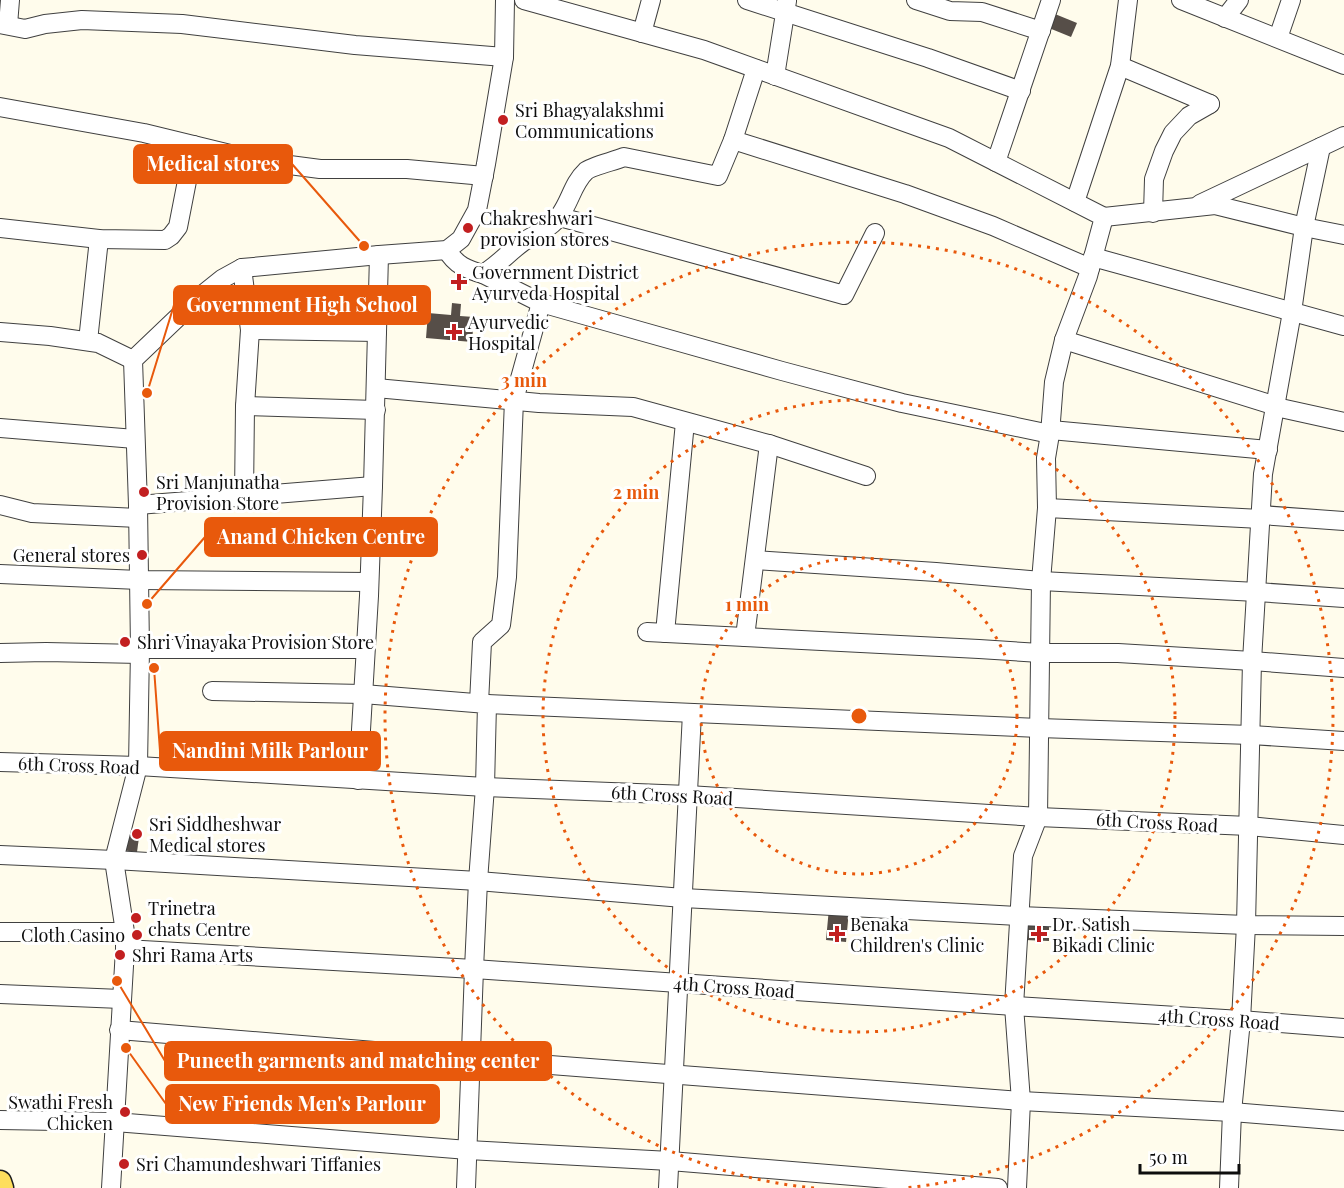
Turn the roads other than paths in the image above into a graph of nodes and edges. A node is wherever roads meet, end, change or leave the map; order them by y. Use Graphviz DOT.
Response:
graph roads {
  1 [pos="10,0"];
  2 [pos="505,0"];
  3 [pos="524,0"];
  4 [pos="651,0"];
  5 [pos="747,0"];
  6 [pos="916,0"];
  7 [pos="1052,0"];
  8 [pos="1128,0"];
  9 [pos="1181,0"];
  10 [pos="1239,0"];
  11 [pos="1291,0"];
  12 [pos="787,6"];
  13 [pos="1225,18"];
  14 [pos="4,25"];
  15 [pos="1041,31"];
  16 [pos="642,33"];
  17 [pos="1278,38"];
  18 [pos="504,57"];
  19 [pos="1344,65"];
  20 [pos="1119,66"];
  21 [pos="756,69"];
  22 [pos="775,76"];
  23 [pos="1021,91"];
  24 [pos="0,107"];
  25 [pos="733,140"];
  26 [pos="1336,141"];
  27 [pos="194,145"];
  28 [pos="996,162"];
  29 [pos="484,176"];
  30 [pos="1075,202"];
  31 [pos="1193,207"];
  32 [pos="1153,213"];
  33 [pos="560,217"];
  34 [pos="1104,217"];
  35 [pos="1304,227"];
  36 [pos="0,228"];
  37 [pos="875,233"];
  38 [pos="1344,235"];
  39 [pos="99,238"];
  40 [pos="447,250"];
  41 [pos="379,255"];
  42 [pos="1092,262"];
  43 [pos="243,268"];
  44 [pos="483,274"];
  45 [pos="541,303"];
  46 [pos="1292,312"];
  47 [pos="1344,326"];
  48 [pos="250,330"];
  49 [pos="0,332"];
  50 [pos="377,332"];
  51 [pos="1064,340"];
  52 [pos="88,341"];
  53 [pos="133,360"];
  54 [pos="376,388"];
  55 [pos="514,400"];
  56 [pos="245,405"];
  57 [pos="1276,407"];
  58 [pos="376,410"];
  59 [pos="685,422"];
  60 [pos="1344,422"];
  61 [pos="0,428"];
  62 [pos="1050,432"];
  63 [pos="135,438"];
  64 [pos="769,444"];
  65 [pos="1268,450"];
  66 [pos="866,476"];
  67 [pos="373,486"];
  68 [pos="244,496"];
  69 [pos="0,505"];
  70 [pos="1047,508"];
  71 [pos="138,511"];
  72 [pos="1261,517"];
  73 [pos="1344,521"];
  74 [pos="755,560"];
  75 [pos="0,574"];
  76 [pos="139,580"];
  77 [pos="1041,581"];
  78 [pos="369,582"];
  79 [pos="1257,592"];
  80 [pos="1344,598"];
  81 [pos="646,632"];
  82 [pos="665,633"];
  83 [pos="746,637"];
  84 [pos="366,649"];
  85 [pos="140,651"];
  86 [pos="0,653"];
  87 [pos="1040,654"];
  88 [pos="1252,661"];
  89 [pos="1344,668"];
  90 [pos="212,691"];
  91 [pos="363,694"];
  92 [pos="483,704"];
  93 [pos="692,713"];
  94 [pos="1039,728"];
  95 [pos="1251,735"];
  96 [pos="1344,741"];
  97 [pos="0,762"];
  98 [pos="138,766"];
  99 [pos="358,780"];
  100 [pos="485,787"];
  101 [pos="688,795"];
  102 [pos="1038,817"];
  103 [pos="1249,826"];
  104 [pos="1344,834"];
  105 [pos="0,855"];
  106 [pos="114,860"];
  107 [pos="478,881"];
  108 [pos="683,898"];
  109 [pos="1019,916"];
  110 [pos="1246,926"];
  111 [pos="1344,926"];
  112 [pos="0,932"];
  113 [pos="125,941"];
  114 [pos="474,969"];
  115 [pos="678,984"];
  116 [pos="0,994"];
  117 [pos="121,999"];
  118 [pos="1014,1006"];
  119 [pos="1241,1020"];
  120 [pos="1344,1028"];
  121 [pos="119,1030"];
  122 [pos="471,1059"];
  123 [pos="674,1073"];
  124 [pos="1021,1101"];
  125 [pos="1232,1112"];
  126 [pos="0,1120"];
  127 [pos="1344,1121"];
  128 [pos="115,1122"];
  129 [pos="468,1150"];
  130 [pos="670,1161"];
  131 [pos="0,1182"];
  132 [pos="2,1188"];
  133 [pos="111,1188"];
  134 [pos="466,1188"];
  135 [pos="668,1188"];
  136 [pos="998,1188"];
  137 [pos="1017,1188"];
  138 [pos="1229,1188"];
  1 -- 14 [label="street"];
  2 -- 18 [label="street"];
  3 -- 16 [label="street"];
  4 -- 16 [label="street"];
  5 -- 12 [label="street"];
  6 -- 15 [label="street"];
  7 -- 15 [label="street"];
  8 -- 20 [label="street"];
  9 -- 13 [label="street"];
  10 -- 13 [label="street"];
  11 -- 17 [label="street"];
  12 -- 22 [label="street"];
  12 -- 23 [label="street"];
  13 -- 17 [label="street"];
  14 -- 18 [label="street"];
  15 -- 23 [label="street"];
  16 -- 21 [label="street"];
  17 -- 19 [label="street"];
  18 -- 29 [label="street"];
  20 -- 30 [label="street"];
  20 -- 32 [label="street"];
  21 -- 22 [label="street"];
  21 -- 25 [label="street"];
  22 -- 28 [label="street"];
  23 -- 28 [label="street"];
  24 -- 27 [label="street"];
  25 -- 33 [label="street"];
  25 -- 42 [label="street"];
  26 -- 31 [label="street"];
  26 -- 35 [label="street"];
  27 -- 29 [label="street"];
  27 -- 39 [label="street"];
  28 -- 30 [label="street"];
  29 -- 40 [label="street"];
  30 -- 34 [label="street"];
  31 -- 32 [label="street"];
  31 -- 35 [label="street"];
  32 -- 34 [label="street"];
  33 -- 37 [label="street"];
  33 -- 44 [label="street"];
  34 -- 42 [label="street"];
  35 -- 38 [label="street"];
  35 -- 46 [label="street"];
  36 -- 39 [label="street"];
  39 -- 52 [label="street"];
  40 -- 41 [label="street"];
  40 -- 44 [label="street"];
  41 -- 43 [label="street"];
  41 -- 50 [label="street"];
  42 -- 46 [label="street"];
  42 -- 51 [label="street"];
  43 -- 48 [label="street"];
  43 -- 53 [label="street"];
  44 -- 45 [label="street"];
  45 -- 55 [label="street"];
  45 -- 62 [label="street"];
  46 -- 47 [label="street"];
  46 -- 57 [label="street"];
  48 -- 50 [label="street"];
  48 -- 56 [label="street"];
  49 -- 52 [label="street"];
  50 -- 54 [label="street"];
  51 -- 57 [label="street"];
  51 -- 62 [label="street"];
  52 -- 53 [label="street"];
  53 -- 63 [label="street"];
  54 -- 55 [label="street"];
  54 -- 58 [label="street"];
  55 -- 59 [label="street"];
  55 -- 92 [label="street"];
  56 -- 58 [label="street"];
  56 -- 68 [label="street"];
  57 -- 60 [label="street"];
  57 -- 65 [label="street"];
  58 -- 67 [label="street"];
  59 -- 64 [label="street"];
  59 -- 82 [label="street"];
  61 -- 63 [label="street"];
  62 -- 65 [label="street"];
  62 -- 70 [label="street"];
  63 -- 71 [label="street"];
  64 -- 66 [label="street"];
  64 -- 74 [label="street"];
  65 -- 72 [label="street"];
  67 -- 68 [label="street"];
  67 -- 78 [label="street"];
  68 -- 71 [label="street"];
  69 -- 71 [label="street"];
  70 -- 72 [label="street"];
  70 -- 77 [label="street"];
  71 -- 76 [label="street"];
  72 -- 73 [label="street"];
  72 -- 79 [label="street"];
  74 -- 77 [label="street"];
  74 -- 83 [label="street"];
  75 -- 76 [label="street"];
  76 -- 78 [label="street"];
  76 -- 85 [label="street"];
  77 -- 79 [label="street"];
  77 -- 87 [label="street"];
  78 -- 84 [label="street"];
  79 -- 80 [label="street"];
  79 -- 88 [label="street"];
  81 -- 82 [label="street"];
  82 -- 83 [label="street"];
  83 -- 87 [label="street"];
  84 -- 85 [label="street"];
  84 -- 91 [label="street"];
  85 -- 86 [label="street"];
  85 -- 98 [label="street"];
  87 -- 88 [label="street"];
  87 -- 94 [label="street"];
  88 -- 89 [label="street"];
  88 -- 95 [label="street"];
  90 -- 91 [label="street"];
  91 -- 92 [label="street"];
  91 -- 99 [label="street"];
  92 -- 93 [label="street"];
  92 -- 100 [label="street"];
  93 -- 94 [label="street"];
  93 -- 101 [label="street"];
  94 -- 95 [label="street"];
  94 -- 102 [label="street"];
  95 -- 96 [label="street"];
  95 -- 103 [label="street"];
  97 -- 98 [label="street, 6th Cross Road"];
  98 -- 99 [label="street, 6th Cross Road"];
  98 -- 106 [label="street"];
  99 -- 100 [label="street, 6th Cross Road"];
  100 -- 101 [label="street, 6th Cross Road"];
  100 -- 107 [label="street"];
  101 -- 102 [label="street, 6th Cross Road"];
  101 -- 108 [label="street"];
  102 -- 103 [label="street, 6th Cross Road"];
  102 -- 109 [label="street"];
  103 -- 104 [label="street, 6th Cross Road"];
  103 -- 110 [label="street"];
  105 -- 106 [label="street"];
  106 -- 107 [label="street"];
  106 -- 113 [label="street"];
  107 -- 108 [label="street"];
  107 -- 114 [label="street"];
  108 -- 109 [label="street"];
  108 -- 115 [label="street"];
  109 -- 110 [label="street"];
  109 -- 118 [label="street"];
  110 -- 111 [label="street"];
  110 -- 119 [label="street"];
  112 -- 113 [label="street, 4th Cross Road"];
  113 -- 114 [label="street, 4th Cross Road"];
  113 -- 117 [label="street"];
  114 -- 115 [label="street, 4th Cross Road"];
  114 -- 122 [label="street"];
  115 -- 118 [label="street, 4th Cross Road"];
  115 -- 123 [label="street"];
  116 -- 117 [label="street"];
  117 -- 121 [label="street"];
  118 -- 119 [label="street, 4th Cross Road"];
  118 -- 124 [label="street"];
  119 -- 120 [label="street, 4th Cross Road"];
  119 -- 125 [label="street"];
  121 -- 122 [label="street"];
  121 -- 128 [label="street"];
  122 -- 123 [label="street"];
  122 -- 129 [label="street"];
  123 -- 124 [label="street"];
  123 -- 130 [label="street"];
  124 -- 125 [label="street"];
  124 -- 137 [label="street"];
  125 -- 127 [label="street"];
  125 -- 138 [label="street"];
  126 -- 128 [label="street"];
  128 -- 129 [label="street"];
  128 -- 133 [label="street"];
  129 -- 130 [label="street"];
  129 -- 134 [label="street"];
  130 -- 135 [label="street"];
  130 -- 136 [label="street"];
  131 -- 132 [label="main road"];
}
